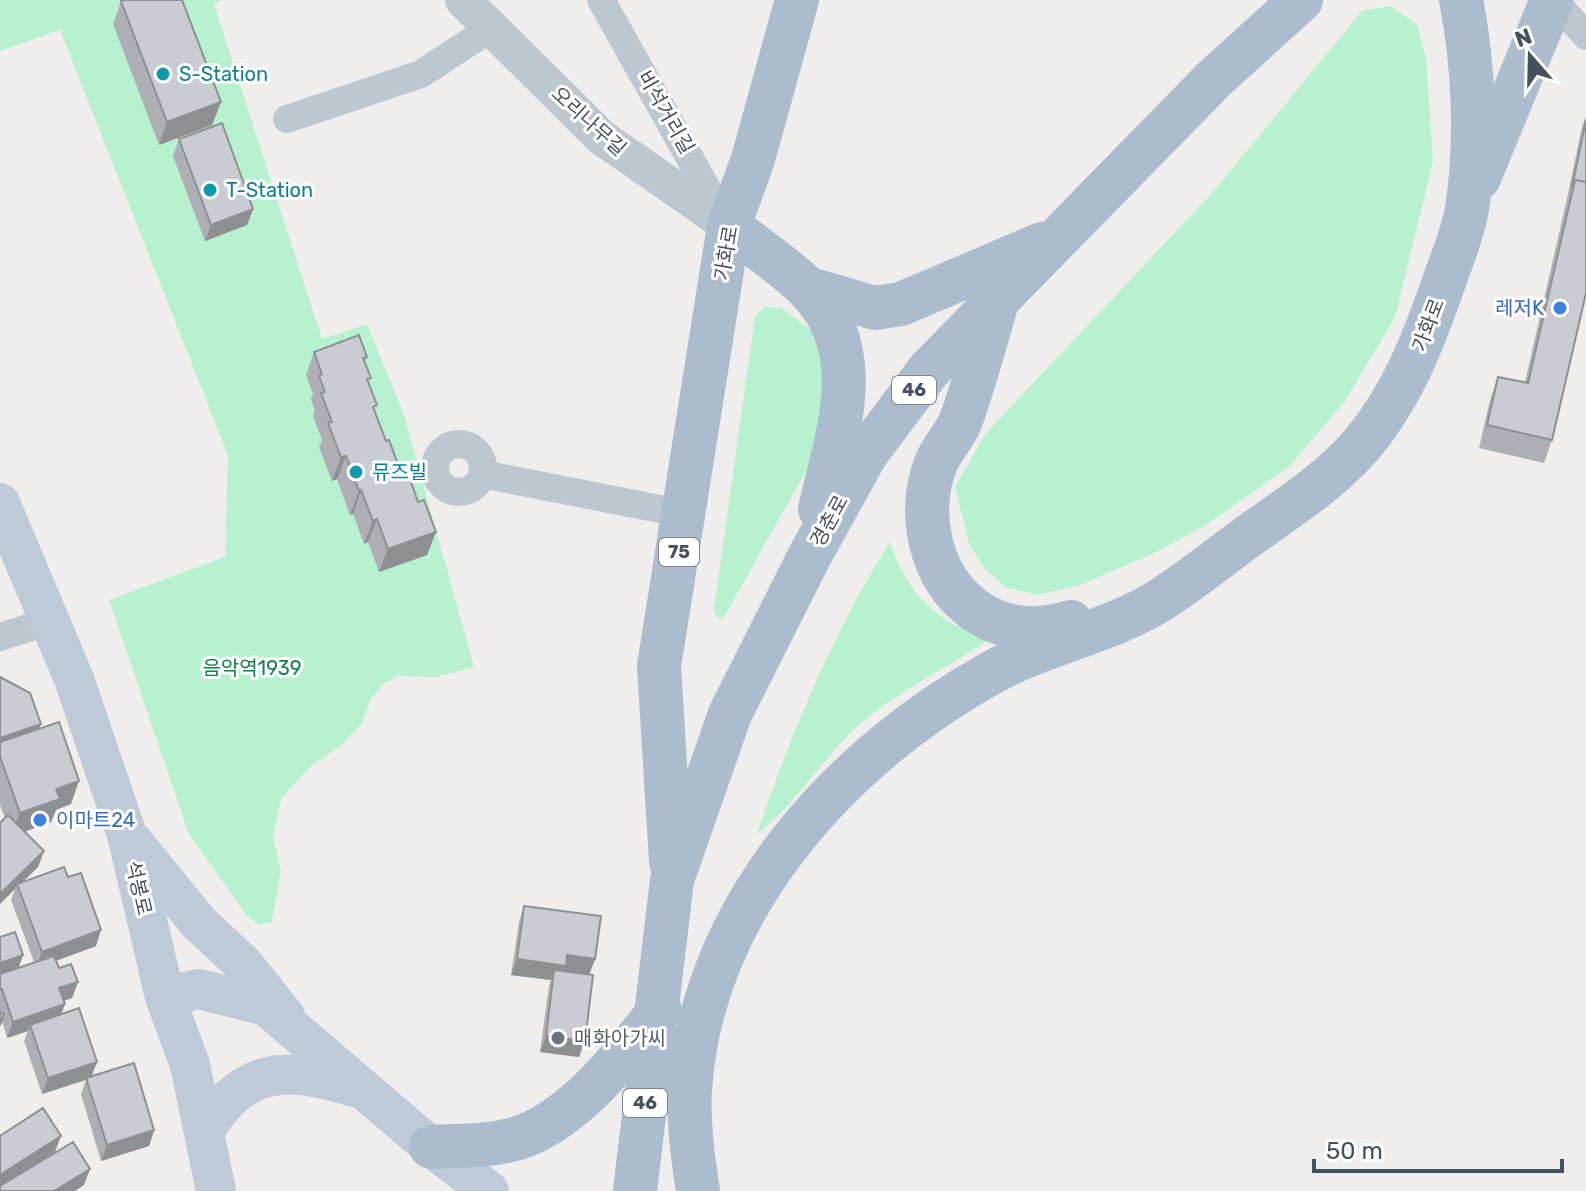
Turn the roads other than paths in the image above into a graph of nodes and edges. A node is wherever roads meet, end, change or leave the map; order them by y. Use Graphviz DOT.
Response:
graph roads {
  1 [pos="463,0"];
  2 [pos="601,0"];
  3 [pos="797,0"];
  4 [pos="1301,0"];
  5 [pos="1461,0"];
  6 [pos="1553,0"];
  7 [pos="491,28"];
  8 [pos="1586,36"];
  9 [pos="287,119"];
  10 [pos="1467,210"];
  11 [pos="729,226"];
  12 [pos="1056,238"];
  13 [pos="807,288"];
  14 [pos="998,301"];
  15 [pos="482,474"];
  16 [pos="0,503"];
  17 [pos="685,514"];
  18 [pos="809,557"];
  19 [pos="1210,564"];
  20 [pos="50,621"];
  21 [pos="0,637"];
  22 [pos="127,835"];
  23 [pos="672,880"];
  24 [pos="754,891"];
  25 [pos="165,997"];
  26 [pos="655,1015"];
  27 [pos="303,1038"];
  28 [pos="365,1091"];
  29 [pos="204,1132"];
  30 [pos="431,1147"];
  31 [pos="216,1191"];
  32 [pos="489,1191"];
  33 [pos="635,1191"];
  34 [pos="698,1191"];
  1 -- 7 [label="street, 오리나무길"];
  2 -- 11 [label="street, 비석거리길"];
  3 -- 11 [label="main road, 가화로 / 75"];
  4 -- 12 [label="main road, 경춘로 / 46"];
  5 -- 10 [label="main road, 가화로"];
  6 -- 8 [label="street"];
  6 -- 10 [label="main road"];
  7 -- 9 [label="street"];
  7 -- 11 [label="street, 오리나무길"];
  10 -- 19 [label="main road, 가화로"];
  11 -- 13 [label="main road"];
  11 -- 17 [label="main road, 가화로 / 75"];
  12 -- 13 [label="main road"];
  12 -- 14 [label="main road, 경춘로 / 46"];
  13 -- 18 [label="main road"];
  14 -- 18 [label="main road, 경춘로 / 46"];
  14 -- 19 [label="main road"];
  15 -- 17 [label="street"];
  16 -- 20 [label="main road, 석봉로"];
  17 -- 23 [label="main road, 가화로 / 75"];
  18 -- 23 [label="main road, 경춘로 / 46"];
  19 -- 24 [label="main road"];
  20 -- 21 [label="street"];
  20 -- 22 [label="main road, 석봉로"];
  22 -- 25 [label="main road, 석봉로"];
  22 -- 27 [label="main road"];
  23 -- 26 [label="main road, 경춘로 / 46"];
  24 -- 26 [label="main road"];
  24 -- 34 [label="main road"];
  25 -- 27 [label="main road"];
  25 -- 29 [label="main road, 석봉로"];
  26 -- 30 [label="main road"];
  26 -- 33 [label="main road, 경춘로 / 46"];
  27 -- 28 [label="main road"];
  28 -- 29 [label="main road"];
  28 -- 30 [label="main road"];
  29 -- 31 [label="main road, 석봉로"];
  30 -- 32 [label="main road"];
}
